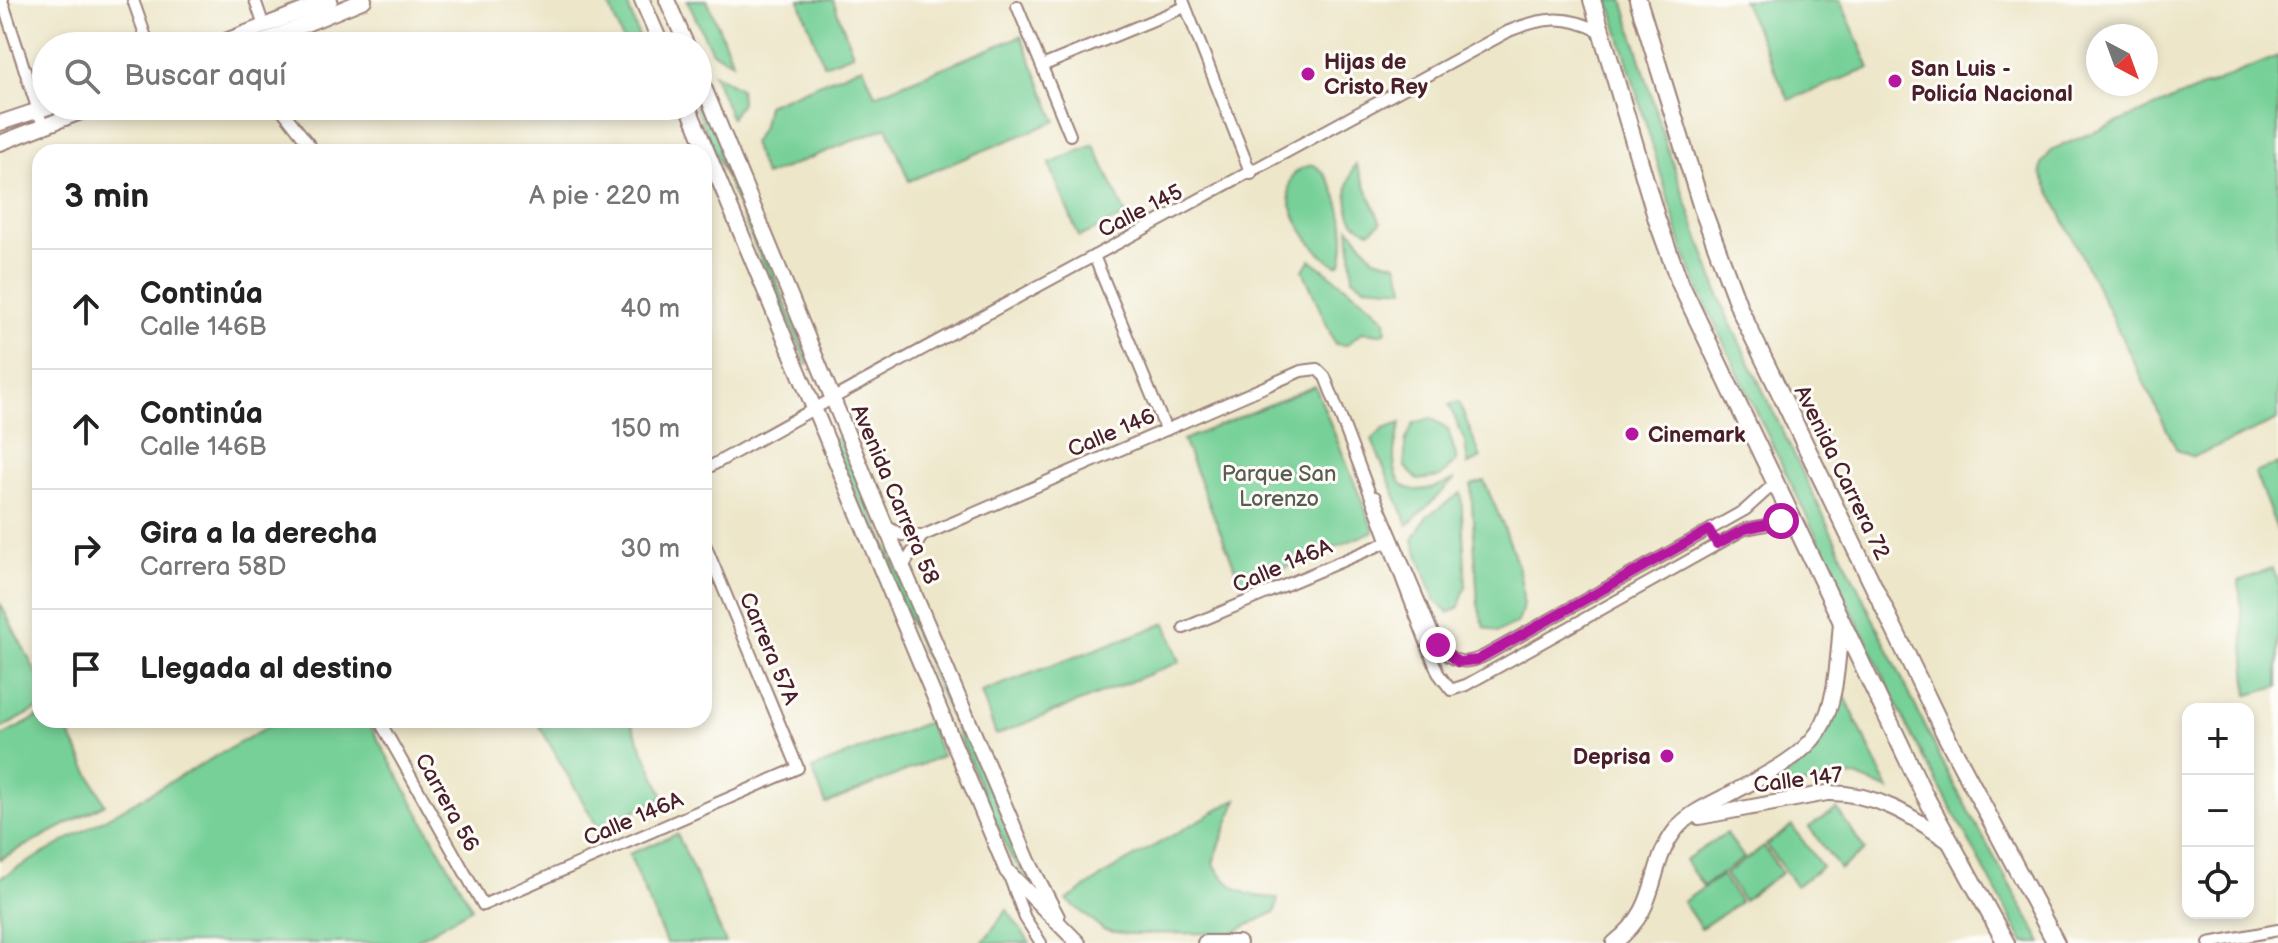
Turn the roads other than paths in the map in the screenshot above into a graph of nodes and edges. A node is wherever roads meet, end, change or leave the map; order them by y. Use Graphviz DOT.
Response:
graph roads {
  1 [pos="2,0"];
  2 [pos="133,0"];
  3 [pos="255,0"];
  4 [pos="330,0"];
  5 [pos="364,0"];
  6 [pos="642,0"];
  7 [pos="667,0"];
  8 [pos="1592,0"];
  9 [pos="1638,0"];
  10 [pos="1184,3"];
  11 [pos="1017,6"];
  12 [pos="264,26"];
  13 [pos="144,32"];
  14 [pos="252,32"];
  15 [pos="287,32"];
  16 [pos="656,32"];
  17 [pos="681,32"];
  18 [pos="1601,32"];
  19 [pos="1042,66"];
  20 [pos="32,77"];
  21 [pos="712,107"];
  22 [pos="32,112"];
  23 [pos="43,120"];
  24 [pos="59,120"];
  25 [pos="290,120"];
  26 [pos="694,120"];
  27 [pos="0,123"];
  28 [pos="43,126"];
  29 [pos="1070,135"];
  30 [pos="0,143"];
  31 [pos="309,144"];
  32 [pos="704,144"];
  33 [pos="712,165"];
  34 [pos="1251,174"];
  35 [pos="1094,256"];
  36 [pos="831,398"];
  37 [pos="812,409"];
  38 [pos="1166,430"];
  39 [pos="712,465"];
  40 [pos="1775,483"];
  41 [pos="1792,520"];
  42 [pos="885,526"];
  43 [pos="1709,530"];
  44 [pos="922,536"];
  45 [pos="1391,540"];
  46 [pos="1717,544"];
  47 [pos="712,561"];
  48 [pos="903,567"];
  49 [pos="1841,622"];
  50 [pos="1184,628"];
  51 [pos="383,728"];
  52 [pos="798,768"];
  53 [pos="1687,819"];
  54 [pos="1951,843"];
  55 [pos="1007,871"];
  56 [pos="483,905"];
  57 [pos="1063,928"];
  58 [pos="2278,930"];
  59 [pos="1041,943"];
  60 [pos="1078,943"];
  61 [pos="1205,943"];
  62 [pos="1239,943"];
  63 [pos="1614,943"];
  64 [pos="2006,943"];
  65 [pos="2056,943"];
  66 [pos="2209,943"];
  1 -- 20 [label="street"];
  2 -- 13 [label="street"];
  3 -- 12 [label="street"];
  4 -- 12 [label="main road"];
  5 -- 15 [label="main road"];
  6 -- 16 [label="main road"];
  7 -- 17 [label="main road"];
  8 -- 18 [label="highway"];
  9 -- 65 [label="highway, Avenida Carrera 72"];
  10 -- 19 [label="street"];
  10 -- 34 [label="street"];
  11 -- 19 [label="street"];
  12 -- 14 [label="main road"];
  18 -- 34 [label="street, Calle 145"];
  18 -- 40 [label="highway"];
  19 -- 29 [label="street"];
  21 -- 36 [label="main road, Avenida Carrera 58"];
  22 -- 27 [label="main road"];
  23 -- 28 [label="street"];
  24 -- 28 [label="main road"];
  25 -- 31 [label="street"];
  26 -- 32 [label="main road, Avenida Carrera 58"];
  28 -- 30 [label="main road"];
  33 -- 37 [label="main road, Avenida Carrera 58"];
  34 -- 35 [label="street, Calle 145"];
  35 -- 36 [label="street, Calle 145"];
  35 -- 38 [label="street"];
  36 -- 37 [label="street, Calle 145"];
  36 -- 42 [label="main road, Avenida Carrera 58"];
  37 -- 39 [label="street, Calle 145"];
  37 -- 55 [label="main road, Avenida Carrera 58"];
  38 -- 44 [label="street, Calle 146"];
  38 -- 45 [label="street, Calle 146"];
  40 -- 41 [label="highway"];
  40 -- 43 [label="street"];
  41 -- 46 [label="street"];
  41 -- 49 [label="highway"];
  42 -- 44 [label="street"];
  42 -- 48 [label="main road, Avenida Carrera 58"];
  43 -- 45 [label="street"];
  43 -- 46 [label="street"];
  44 -- 48 [label="street"];
  45 -- 46 [label="street"];
  45 -- 50 [label="street, Calle 146A"];
  47 -- 52 [label="street, Carrera 57A"];
  48 -- 57 [label="main road, Avenida Carrera 58"];
  49 -- 53 [label="main road, Calle 147"];
  49 -- 54 [label="highway"];
  51 -- 56 [label="street, Carrera 56"];
  52 -- 56 [label="street, Calle 146A"];
  53 -- 54 [label="main road, Calle 147"];
  53 -- 63 [label="main road, Calle 147"];
  54 -- 64 [label="highway"];
  55 -- 57 [label="main road, Avenida Carrera 58"];
  55 -- 59 [label="street, Avenida Carrera 58"];
  57 -- 60 [label="main road, Avenida Carrera 58"];
  58 -- 66 [label="street"];
  61 -- 62 [label="main road"];
}
